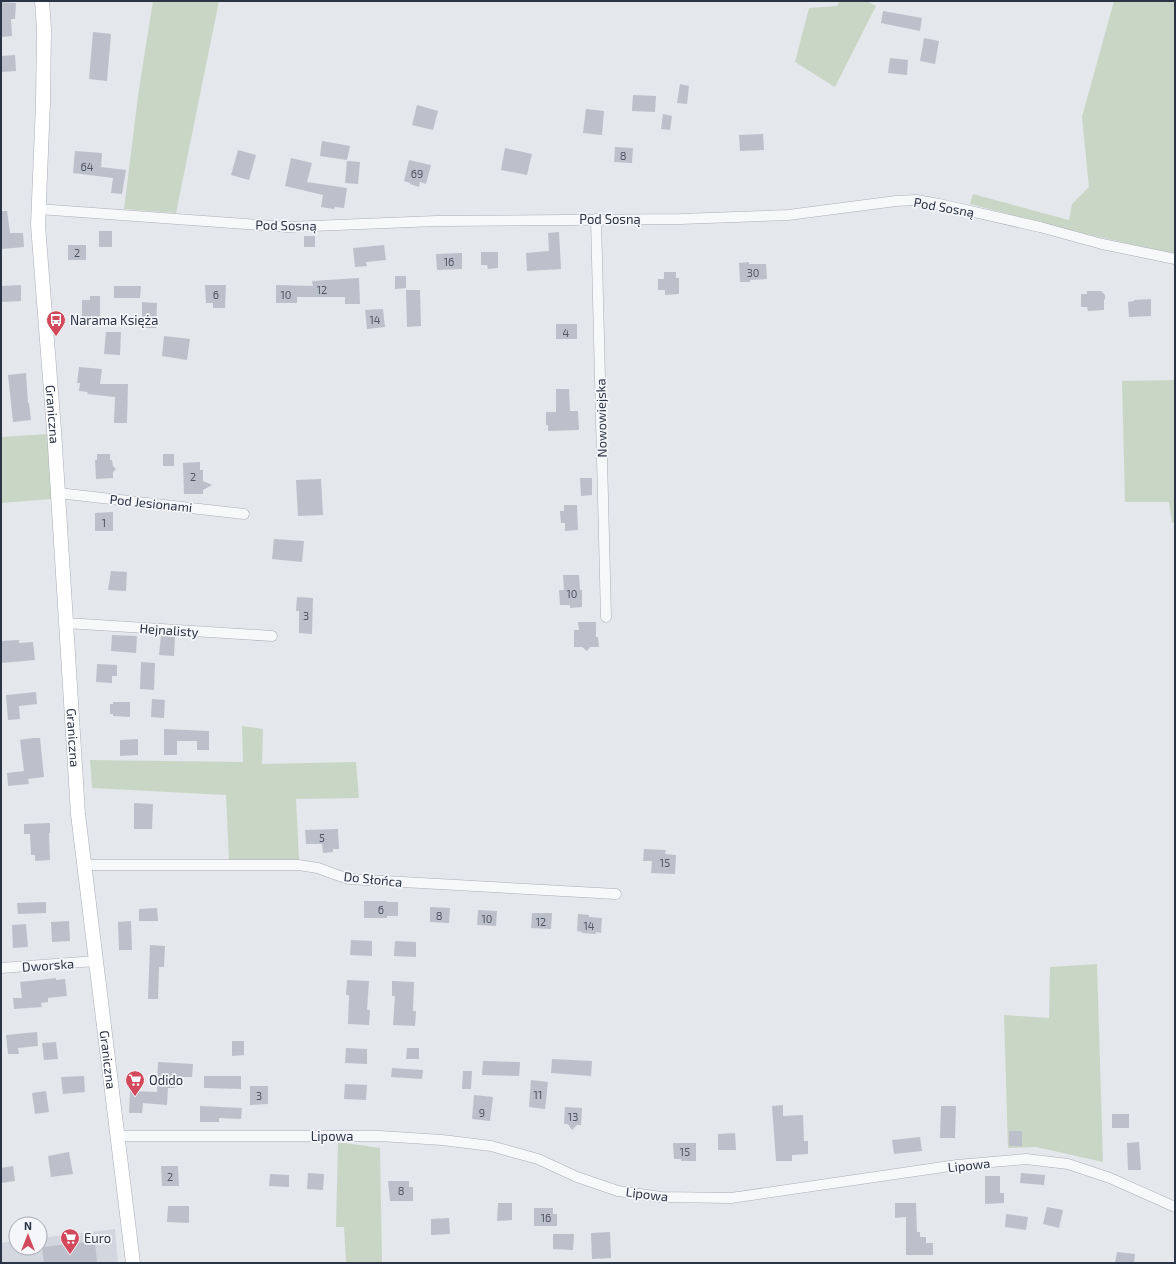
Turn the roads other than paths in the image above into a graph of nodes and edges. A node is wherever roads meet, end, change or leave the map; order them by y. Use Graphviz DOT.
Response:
graph roads {
  1 [pos="42,1"];
  2 [pos="38,209"];
  3 [pos="596,219"];
  4 [pos="1175,259"];
  5 [pos="58,493"];
  6 [pos="244,514"];
  7 [pos="606,617"];
  8 [pos="66,623"];
  9 [pos="272,636"];
  10 [pos="84,865"];
  11 [pos="616,894"];
  12 [pos="96,961"];
  13 [pos="1,968"];
  14 [pos="117,1136"];
  15 [pos="1175,1207"];
  16 [pos="133,1263"];
  1 -- 2 [label="street, Graniczna"];
  2 -- 3 [label="street, Pod Sosną"];
  2 -- 5 [label="street, Graniczna"];
  3 -- 4 [label="street, Pod Sosną"];
  3 -- 7 [label="street, Nowowiejska"];
  5 -- 6 [label="street, Pod Jesionami"];
  5 -- 8 [label="street, Graniczna"];
  8 -- 9 [label="street, Hejnalisty"];
  8 -- 10 [label="street, Graniczna"];
  10 -- 11 [label="street, Do Słońca"];
  10 -- 12 [label="street, Graniczna"];
  12 -- 13 [label="street, Dworska"];
  12 -- 14 [label="street, Graniczna"];
  14 -- 15 [label="street, Lipowa"];
  14 -- 16 [label="street, Graniczna"];
}
